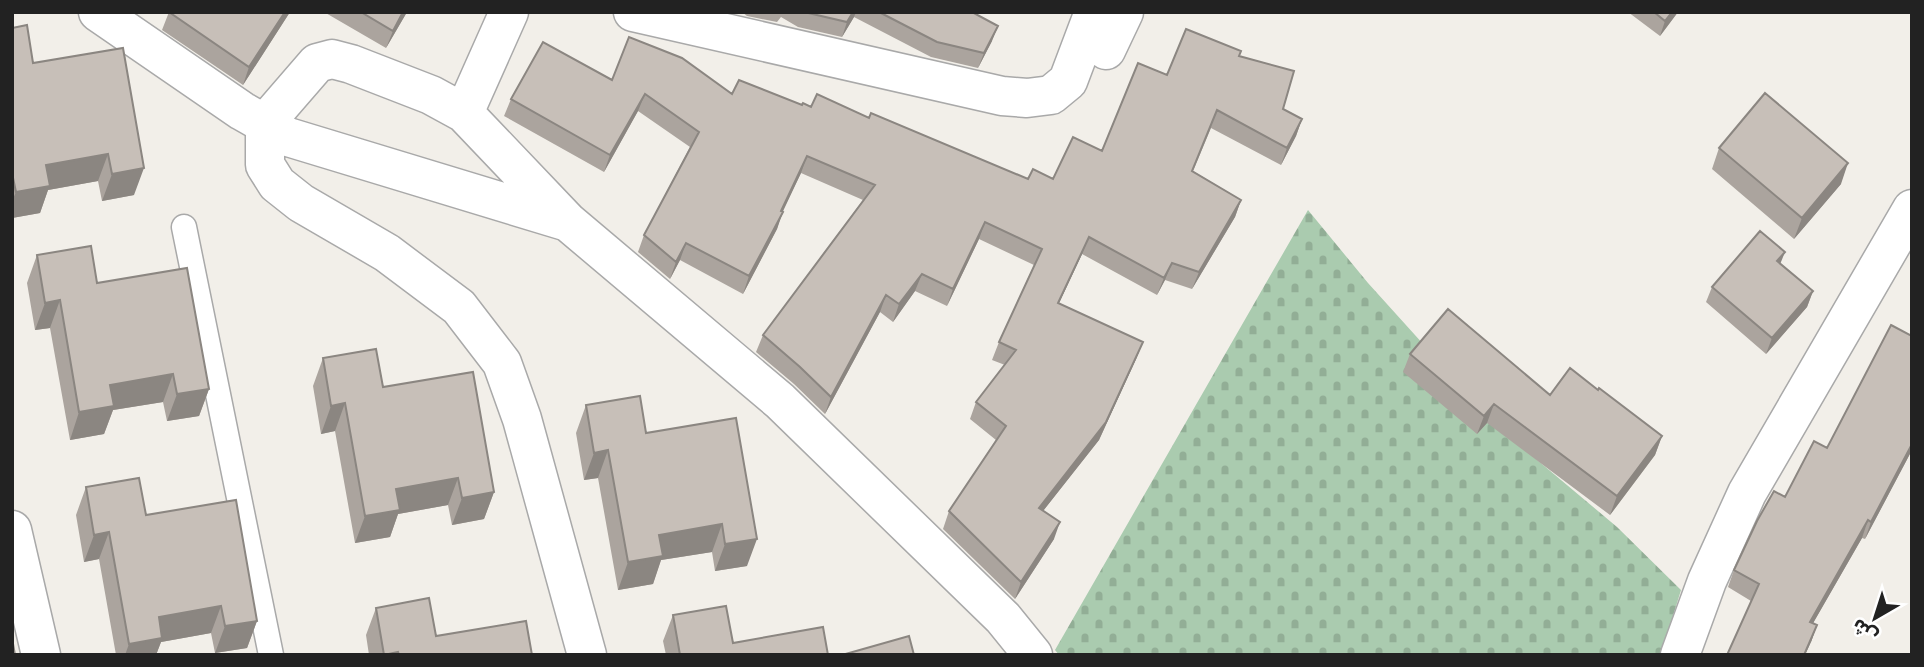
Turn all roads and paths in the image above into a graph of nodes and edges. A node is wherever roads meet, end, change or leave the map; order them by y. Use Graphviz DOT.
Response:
graph roads {
  1 [pos="509,12"];
  2 [pos="633,12"];
  3 [pos="1094,12"];
  4 [pos="1124,12"];
  5 [pos="119,19"];
  6 [pos="1106,50"];
  7 [pos="464,113"];
  8 [pos="265,123"];
  9 [pos="1912,209"];
  10 [pos="568,222"];
  11 [pos="184,228"];
  12 [pos="12,530"];
  13 [pos="41,655"];
  14 [pos="271,655"];
  15 [pos="587,655"];
  16 [pos="1033,655"];
  17 [pos="1679,655"];
  1 -- 7 [label="street"];
  2 -- 3 [label="street"];
  4 -- 6 [label="street"];
  5 -- 8 [label="street"];
  7 -- 8 [label="street"];
  7 -- 10 [label="street"];
  8 -- 10 [label="street"];
  8 -- 15 [label="street"];
  9 -- 17 [label="street"];
  10 -- 16 [label="street"];
  11 -- 14 [label="lane"];
  12 -- 13 [label="street"];
}
